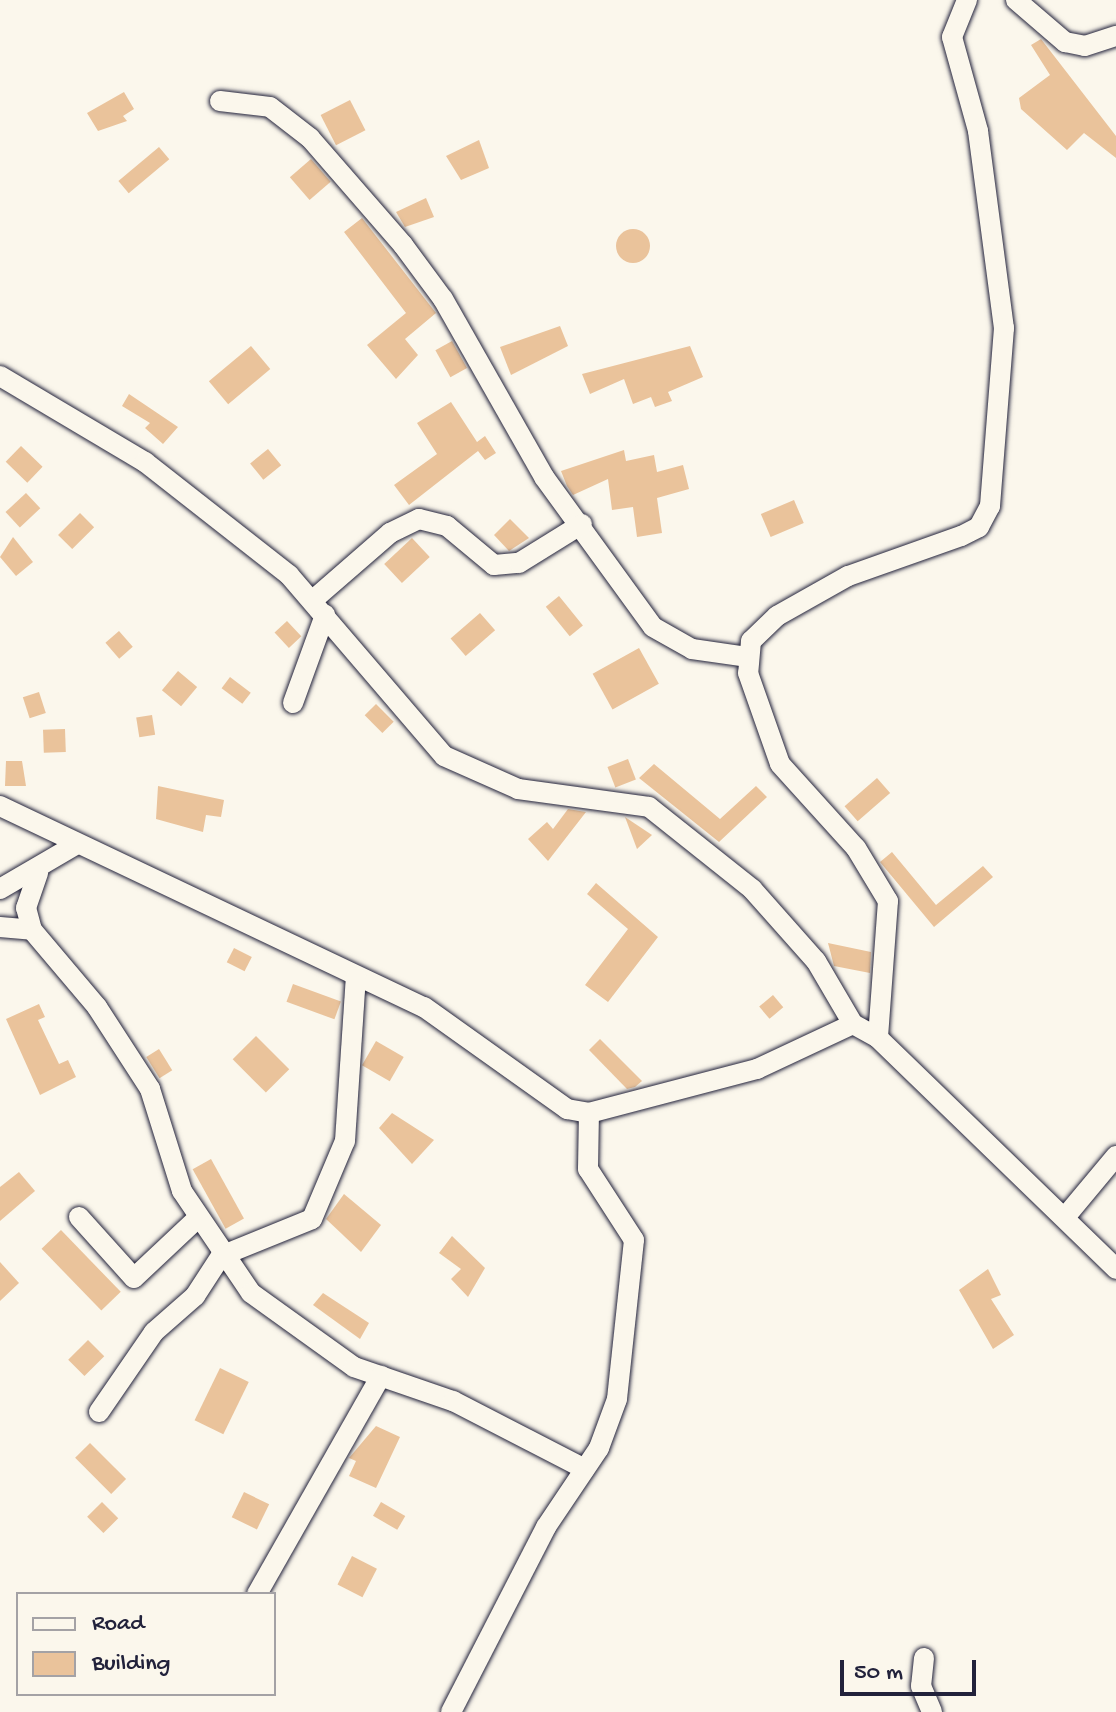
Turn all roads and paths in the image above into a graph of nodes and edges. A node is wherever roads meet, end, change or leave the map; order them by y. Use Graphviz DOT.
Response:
graph roads {
  1 [pos="967,0"];
  2 [pos="1016,0"];
  3 [pos="1116,36"];
  4 [pos="220,101"];
  5 [pos="0,376"];
  6 [pos="582,524"];
  7 [pos="319,607"];
  8 [pos="748,657"];
  9 [pos="293,703"];
  10 [pos="0,806"];
  11 [pos="77,844"];
  12 [pos="38,873"];
  13 [pos="0,889"];
  14 [pos="0,927"];
  15 [pos="32,930"];
  16 [pos="356,977"];
  17 [pos="853,1024"];
  18 [pos="878,1038"];
  19 [pos="589,1113"];
  20 [pos="1116,1156"];
  21 [pos="1066,1216"];
  22 [pos="79,1217"];
  23 [pos="199,1217"];
  24 [pos="221,1256"];
  25 [pos="1116,1269"];
  26 [pos="381,1376"];
  27 [pos="99,1412"];
  28 [pos="585,1469"];
  29 [pos="258,1592"];
  30 [pos="924,1658"];
  31 [pos="451,1712"];
  32 [pos="932,1712"];
  1 -- 8 [label="street"];
  2 -- 3 [label="street"];
  4 -- 6 [label="street"];
  5 -- 7 [label="street"];
  6 -- 7 [label="street"];
  6 -- 8 [label="street"];
  7 -- 9 [label="street"];
  7 -- 17 [label="street"];
  8 -- 18 [label="street"];
  10 -- 11 [label="street"];
  11 -- 12 [label="street"];
  11 -- 16 [label="street"];
  12 -- 13 [label="street"];
  12 -- 15 [label="street"];
  14 -- 15 [label="street"];
  15 -- 23 [label="street"];
  16 -- 19 [label="street"];
  16 -- 24 [label="street"];
  17 -- 18 [label="street"];
  17 -- 19 [label="street"];
  18 -- 21 [label="street"];
  19 -- 28 [label="street"];
  20 -- 21 [label="street"];
  21 -- 25 [label="street"];
  22 -- 23 [label="street"];
  23 -- 24 [label="street"];
  24 -- 26 [label="street"];
  24 -- 27 [label="street"];
  26 -- 28 [label="street"];
  26 -- 29 [label="street"];
  28 -- 31 [label="street"];
  30 -- 32 [label="street"];
}
